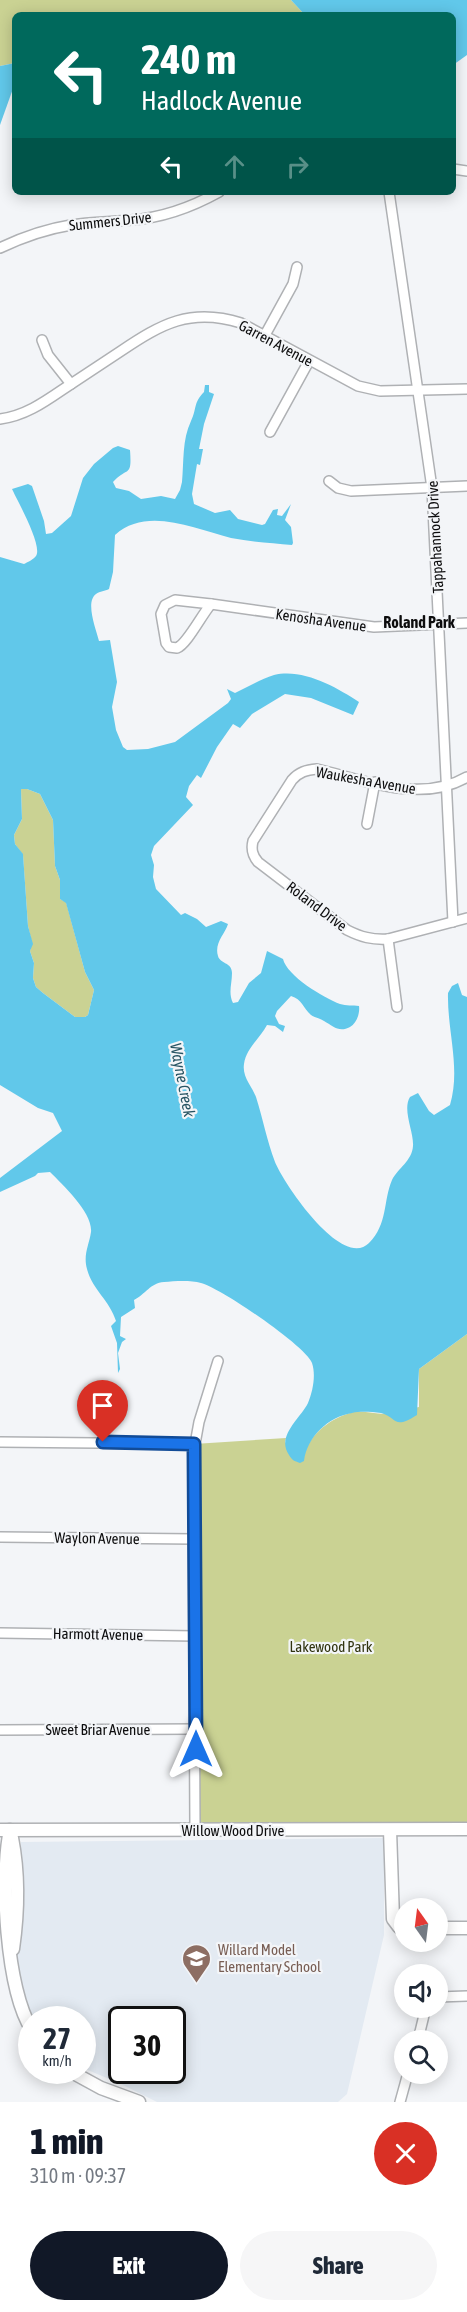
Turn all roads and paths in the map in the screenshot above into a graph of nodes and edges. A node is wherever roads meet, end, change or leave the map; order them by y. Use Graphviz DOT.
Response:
graph roads {
  1 [pos="214,195"];
  2 [pos="388,195"];
  3 [pos="0,248"];
  4 [pos="297,267"];
  5 [pos="265,335"];
  6 [pos="42,340"];
  7 [pos="309,361"];
  8 [pos="71,384"];
  9 [pos="467,389"];
  10 [pos="418,391"];
  11 [pos="0,419"];
  12 [pos="270,432"];
  13 [pos="329,481"];
  14 [pos="467,486"];
  15 [pos="432,488"];
  16 [pos="211,604"];
  17 [pos="467,623"];
  18 [pos="439,624"];
  19 [pos="467,777"];
  20 [pos="375,782"];
  21 [pos="447,786"];
  22 [pos="368,824"];
  23 [pos="252,847"];
  24 [pos="467,918"];
  25 [pos="453,922"];
  26 [pos="388,939"];
  27 [pos="397,1007"];
  28 [pos="218,1361"];
  29 [pos="0,1442"];
  30 [pos="194,1444"];
  31 [pos="0,1538"];
  32 [pos="194,1539"];
  33 [pos="0,1633"];
  34 [pos="195,1636"];
  35 [pos="196,1729"];
  36 [pos="0,1730"];
  37 [pos="467,1829"];
  38 [pos="5,1830"];
  39 [pos="195,1830"];
  40 [pos="390,1830"];
  41 [pos="394,1920"];
  42 [pos="448,1928"];
  43 [pos="467,1928"];
  44 [pos="467,1996"];
  45 [pos="448,1997"];
  46 [pos="22,2006"];
  47 [pos="94,2084"];
  48 [pos="405,2084"];
  49 [pos="139,2102"];
  50 [pos="400,2102"];
  1 -- 3 [label="street, Summers Drive"];
  2 -- 10 [label="street, Tappahannock Drive"];
  4 -- 5 [label="street"];
  5 -- 7 [label="street, Garren Avenue"];
  5 -- 8 [label="street, Garren Avenue"];
  6 -- 8 [label="street"];
  7 -- 10 [label="street, Garren Avenue"];
  7 -- 12 [label="street"];
  8 -- 11 [label="street, Garren Avenue"];
  9 -- 10 [label="street, Garren Avenue"];
  10 -- 15 [label="street, Tappahannock Drive"];
  13 -- 15 [label="street"];
  14 -- 15 [label="street"];
  15 -- 18 [label="street, Tappahannock Drive"];
  16 -- 16 [label="street, Kenosha Avenue"];
  16 -- 18 [label="street, Kenosha Avenue"];
  17 -- 18 [label="street, Kenosha Avenue"];
  18 -- 21 [label="street, Tappahannock Drive"];
  19 -- 21 [label="street, Waukesha Avenue"];
  20 -- 21 [label="street, Waukesha Avenue"];
  20 -- 22 [label="street"];
  20 -- 23 [label="street, Waukesha Avenue"];
  21 -- 25 [label="street, Tappahannock Drive"];
  23 -- 26 [label="street, Roland Drive"];
  24 -- 25 [label="street, Roland Drive"];
  25 -- 26 [label="street, Roland Drive"];
  26 -- 27 [label="street"];
  28 -- 30 [label="street"];
  29 -- 30 [label="street"];
  30 -- 32 [label="street"];
  31 -- 32 [label="street, Waylon Avenue"];
  32 -- 34 [label="street"];
  33 -- 34 [label="street, Harmott Avenue"];
  34 -- 35 [label="street"];
  35 -- 36 [label="street, Sweet Briar Avenue"];
  35 -- 39 [label="street"];
  37 -- 40 [label="street, Willow Wood Drive"];
  38 -- 39 [label="street, Willow Wood Drive"];
  38 -- 46 [label="street"];
  39 -- 40 [label="street, Willow Wood Drive"];
  40 -- 41 [label="street"];
  42 -- 43 [label="street"];
  44 -- 45 [label="street"];
  47 -- 49 [label="street"];
  48 -- 50 [label="street"];
}
